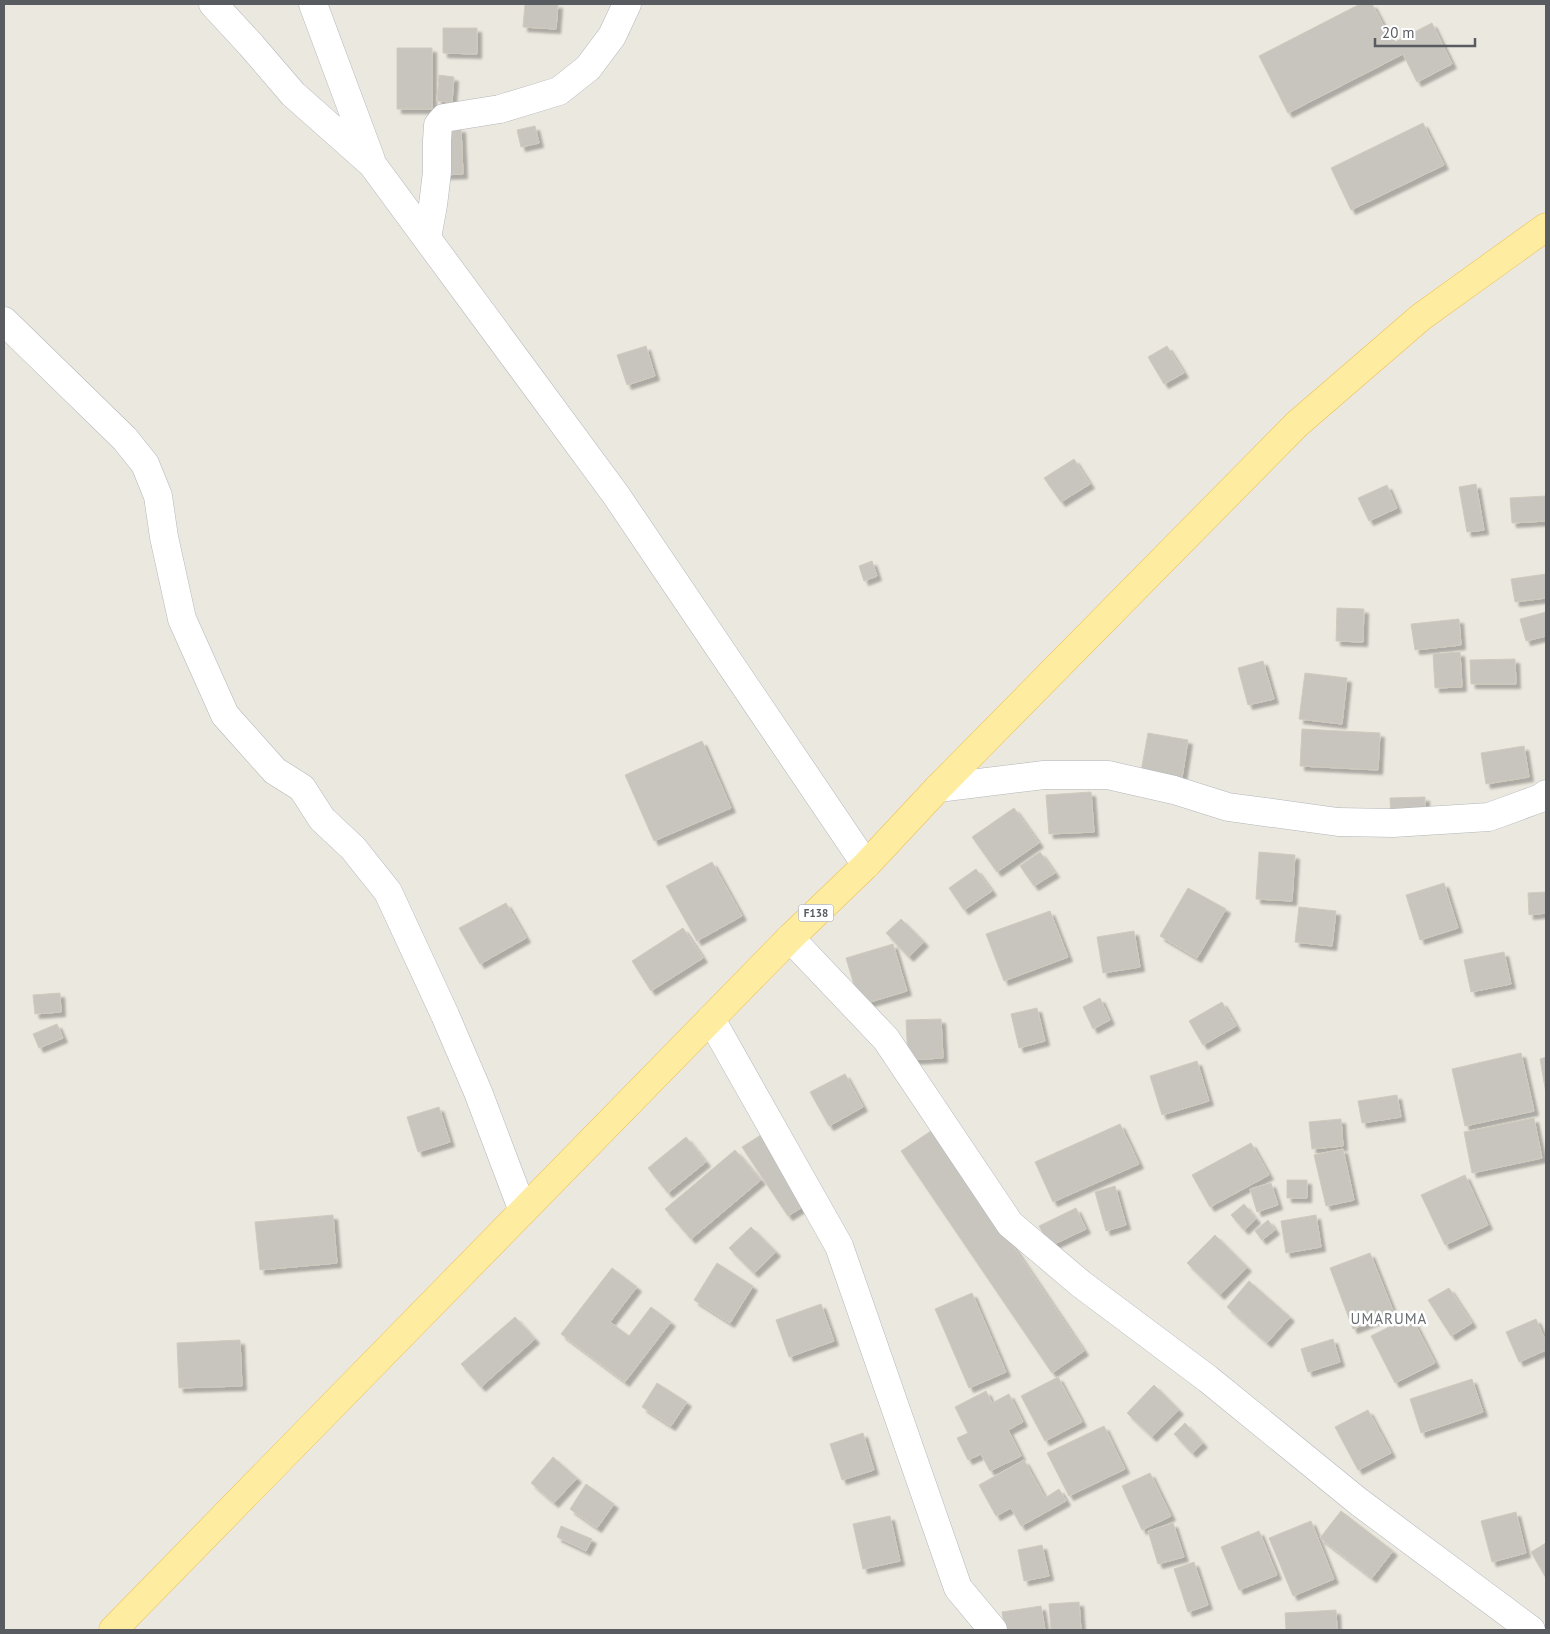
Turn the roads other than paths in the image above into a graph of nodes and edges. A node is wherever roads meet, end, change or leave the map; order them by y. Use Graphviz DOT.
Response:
graph roads {
  1 [pos="213,4"];
  2 [pos="313,4"];
  3 [pos="627,4"];
  4 [pos="372,164"];
  5 [pos="1546,227"];
  6 [pos="427,238"];
  7 [pos="4,321"];
  8 [pos="938,788"];
  9 [pos="1546,794"];
  10 [pos="866,865"];
  11 [pos="790,938"];
  12 [pos="711,1019"];
  13 [pos="524,1211"];
  14 [pos="113,1630"];
  15 [pos="993,1630"];
  16 [pos="1531,1630"];
  1 -- 4 [label="street"];
  2 -- 4 [label="street"];
  3 -- 6 [label="street"];
  4 -- 6 [label="street"];
  5 -- 8 [label="main road, F138"];
  6 -- 10 [label="street"];
  7 -- 13 [label="street"];
  8 -- 9 [label="street"];
  8 -- 10 [label="main road, F138"];
  10 -- 11 [label="main road, F138"];
  11 -- 12 [label="main road, F138"];
  11 -- 16 [label="street"];
  12 -- 13 [label="main road, F138"];
  12 -- 15 [label="street"];
  13 -- 14 [label="main road, F138"];
}
